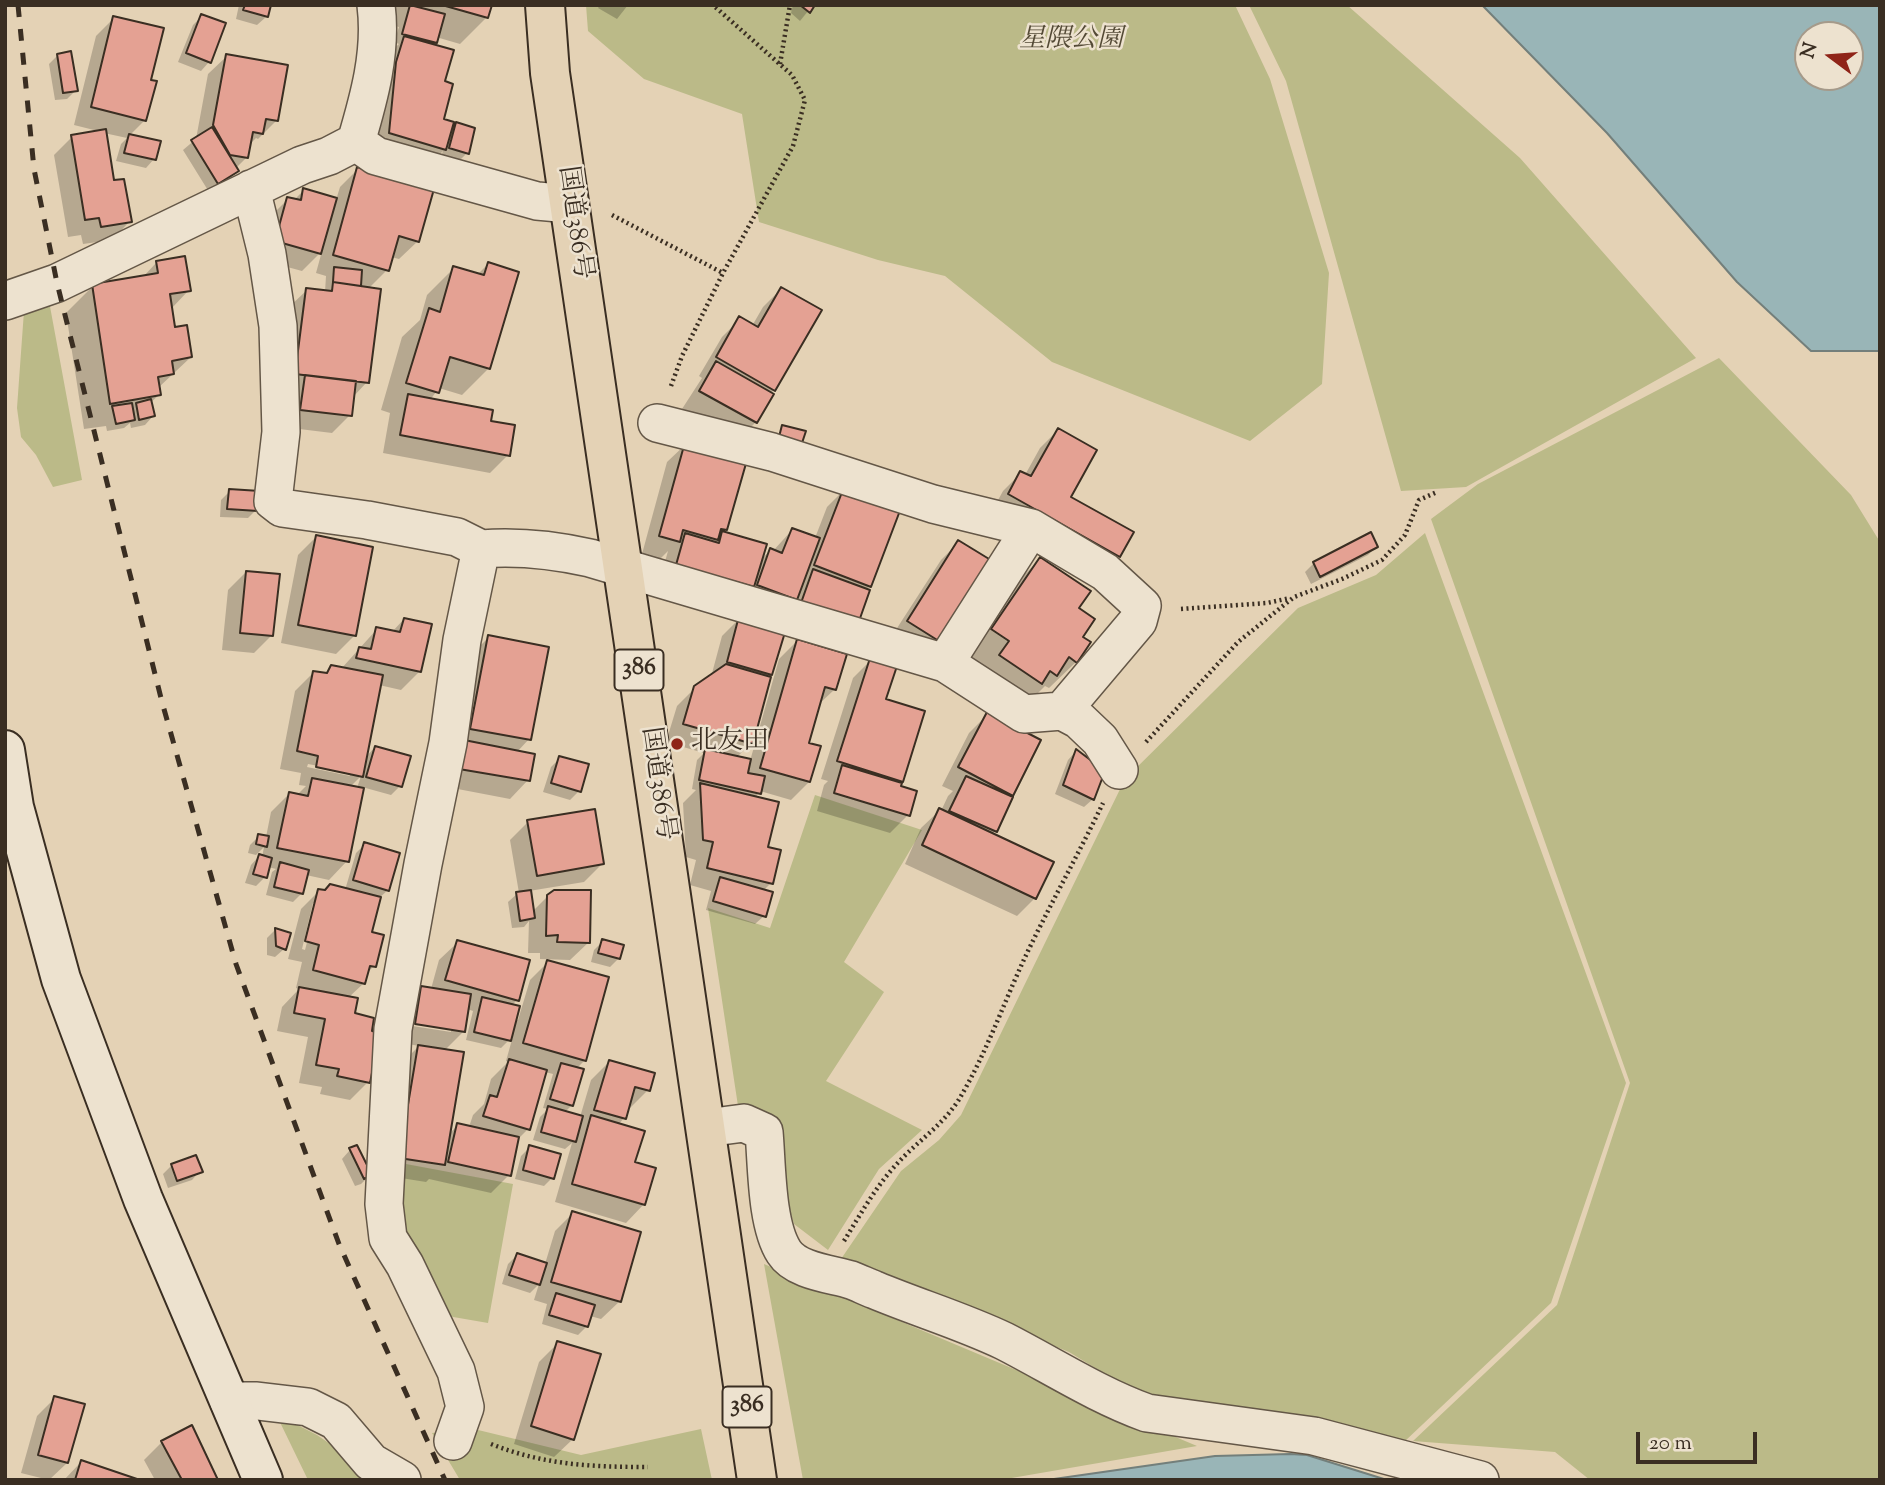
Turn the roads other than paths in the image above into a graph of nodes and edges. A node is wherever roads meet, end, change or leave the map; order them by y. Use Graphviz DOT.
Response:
graph roads {
  1 [pos="376,5"];
  2 [pos="545,5"];
  3 [pos="356,142"];
  4 [pos="251,189"];
  5 [pos="570,204"];
  6 [pos="5,301"];
  7 [pos="657,423"];
  8 [pos="1031,528"];
  9 [pos="481,549"];
  10 [pos="624,568"];
  11 [pos="944,663"];
  12 [pos="1062,711"];
  13 [pos="5,750"];
  14 [pos="1119,769"];
  15 [pos="706,1128"];
  16 [pos="229,1401"];
  17 [pos="455,1436"];
  18 [pos="263,1480"];
  19 [pos="402,1480"];
  20 [pos="757,1480"];
  21 [pos="1480,1480"];
  1 -- 3 [label="street"];
  2 -- 5 [label="highway, 国道386号 / 386"];
  3 -- 4 [label="street"];
  3 -- 5 [label="street"];
  4 -- 6 [label="street"];
  4 -- 9 [label="street"];
  5 -- 10 [label="highway, 国道386号 / 386"];
  7 -- 8 [label="street"];
  8 -- 11 [label="street"];
  8 -- 12 [label="street"];
  9 -- 10 [label="street"];
  9 -- 17 [label="street"];
  10 -- 11 [label="street"];
  10 -- 15 [label="highway, 国道386号 / 386"];
  11 -- 12 [label="street"];
  12 -- 14 [label="street"];
  13 -- 16 [label="street"];
  15 -- 20 [label="highway, 国道386号 / 386"];
  15 -- 21 [label="street"];
  16 -- 18 [label="street"];
  16 -- 19 [label="street"];
}
